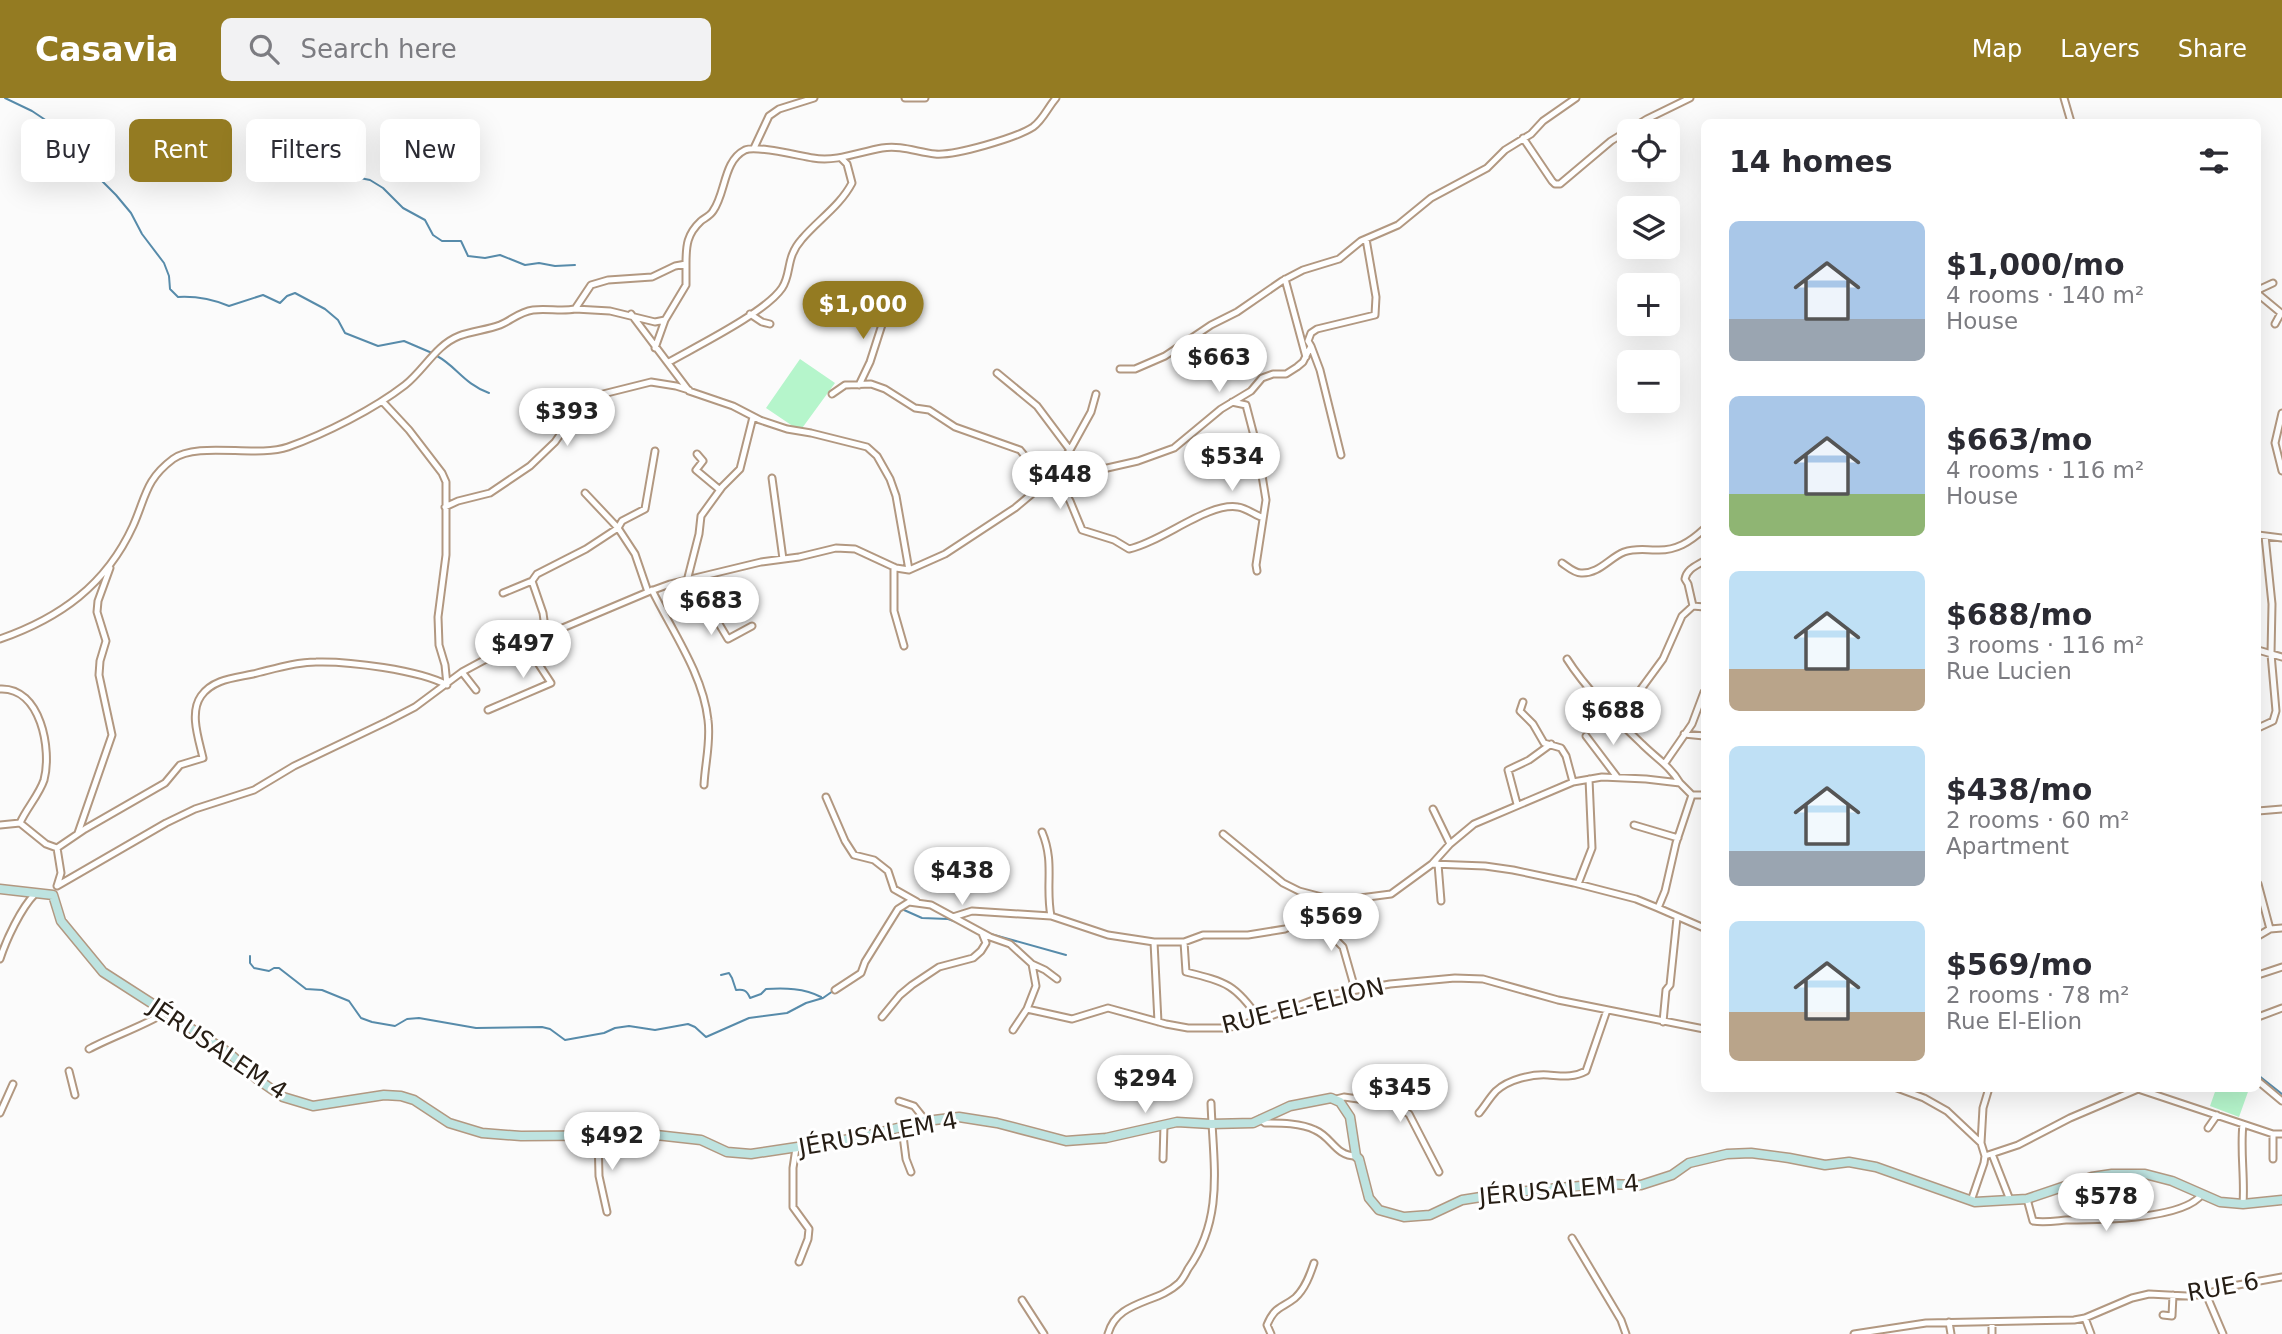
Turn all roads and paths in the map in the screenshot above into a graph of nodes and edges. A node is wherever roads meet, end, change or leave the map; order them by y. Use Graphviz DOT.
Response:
graph roads {
  1 [pos="814,98"];
  2 [pos="905,98"];
  3 [pos="925,98"];
  4 [pos="1056,98"];
  5 [pos="1576,98"];
  6 [pos="1690,98"];
  7 [pos="2064,98"];
  8 [pos="2070,119"];
  9 [pos="1523,138"];
  10 [pos="754,148"];
  11 [pos="840,158"];
  12 [pos="1366,239"];
  13 [pos="685,264"];
  14 [pos="1285,279"];
  15 [pos="2273,283"];
  16 [pos="2261,290"];
  17 [pos="2261,295"];
  18 [pos="888,306"];
  19 [pos="575,309"];
  20 [pos="631,314"];
  21 [pos="750,314"];
  22 [pos="665,320"];
  23 [pos="770,324"];
  24 [pos="2275,324"];
  25 [pos="1311,346"];
  26 [pos="654,348"];
  27 [pos="1306,357"];
  28 [pos="669,362"];
  29 [pos="1120,369"];
  30 [pos="997,373"];
  31 [pos="859,385"];
  32 [pos="689,391"];
  33 [pos="832,394"];
  34 [pos="1096,394"];
  35 [pos="382,401"];
  36 [pos="1232,402"];
  37 [pos="2282,413"];
  38 [pos="753,417"];
  39 [pos="1070,450"];
  40 [pos="655,451"];
  41 [pos="697,454"];
  42 [pos="1341,455"];
  43 [pos="2282,471"];
  44 [pos="772,478"];
  45 [pos="1046,482"];
  46 [pos="1059,482"];
  47 [pos="720,490"];
  48 [pos="585,493"];
  49 [pos="445,507"];
  50 [pos="1263,518"];
  51 [pos="618,528"];
  52 [pos="1701,532"];
  53 [pos="2261,535"];
  54 [pos="2265,536"];
  55 [pos="2282,538"];
  56 [pos="783,559"];
  57 [pos="1562,563"];
  58 [pos="1701,563"];
  59 [pos="110,567"];
  60 [pos="894,567"];
  61 [pos="909,570"];
  62 [pos="1258,571"];
  63 [pos="690,580"];
  64 [pos="533,581"];
  65 [pos="650,591"];
  66 [pos="503,593"];
  67 [pos="2272,604"];
  68 [pos="2282,605"];
  69 [pos="1693,606"];
  70 [pos="1701,607"];
  71 [pos="752,626"];
  72 [pos="546,635"];
  73 [pos="0,639"];
  74 [pos="523,640"];
  75 [pos="904,646"];
  76 [pos="2261,651"];
  77 [pos="2271,654"];
  78 [pos="2282,657"];
  79 [pos="1567,659"];
  80 [pos="462,672"];
  81 [pos="447,685"];
  82 [pos="0,689"];
  83 [pos="477,690"];
  84 [pos="1701,700"];
  85 [pos="1523,702"];
  86 [pos="488,710"];
  87 [pos="2282,720"];
  88 [pos="2273,721"];
  89 [pos="1623,723"];
  90 [pos="2261,727"];
  91 [pos="1684,734"];
  92 [pos="1586,736"];
  93 [pos="1701,736"];
  94 [pos="1551,744"];
  95 [pos="1665,763"];
  96 [pos="1617,777"];
  97 [pos="1588,779"];
  98 [pos="1573,782"];
  99 [pos="1680,783"];
  100 [pos="704,785"];
  101 [pos="1692,795"];
  102 [pos="1701,795"];
  103 [pos="827,797"];
  104 [pos="1517,804"];
  105 [pos="1433,809"];
  106 [pos="2282,809"];
  107 [pos="2261,811"];
  108 [pos="20,823"];
  109 [pos="0,825"];
  110 [pos="1634,825"];
  111 [pos="1042,832"];
  112 [pos="78,833"];
  113 [pos="1223,834"];
  114 [pos="1678,838"];
  115 [pos="1450,844"];
  116 [pos="57,848"];
  117 [pos="1435,864"];
  118 [pos="1578,884"];
  119 [pos="57,886"];
  120 [pos="0,889"];
  121 [pos="35,894"];
  122 [pos="53,895"];
  123 [pos="2261,895"];
  124 [pos="1337,901"];
  125 [pos="1441,901"];
  126 [pos="917,902"];
  127 [pos="1658,908"];
  128 [pos="1318,914"];
  129 [pos="1051,916"];
  130 [pos="953,917"];
  131 [pos="1677,918"];
  132 [pos="1701,927"];
  133 [pos="2282,928"];
  134 [pos="2270,929"];
  135 [pos="981,932"];
  136 [pos="2261,934"];
  137 [pos="1154,942"];
  138 [pos="1184,943"];
  139 [pos="0,959"];
  140 [pos="1032,964"];
  141 [pos="2282,967"];
  142 [pos="2261,974"];
  143 [pos="1057,979"];
  144 [pos="1355,989"];
  145 [pos="835,990"];
  146 [pos="2282,1008"];
  147 [pos="1027,1009"];
  148 [pos="1606,1010"];
  149 [pos="165,1012"];
  150 [pos="2261,1016"];
  151 [pos="882,1017"];
  152 [pos="1260,1020"];
  153 [pos="1158,1022"];
  154 [pos="1663,1022"];
  155 [pos="1701,1028"];
  156 [pos="1013,1030"];
  157 [pos="89,1049"];
  158 [pos="69,1071"];
  159 [pos="13,1084"];
  160 [pos="2261,1084"];
  161 [pos="1908,1092"];
  162 [pos="1988,1092"];
  163 [pos="2131,1092"];
  164 [pos="2147,1092"];
  165 [pos="75,1094"];
  166 [pos="1336,1099"];
  167 [pos="899,1101"];
  168 [pos="2282,1101"];
  169 [pos="1211,1103"];
  170 [pos="0,1113"];
  171 [pos="1479,1113"];
  172 [pos="2217,1115"];
  173 [pos="1260,1119"];
  174 [pos="926,1121"];
  175 [pos="1211,1124"];
  176 [pos="2243,1124"];
  177 [pos="1164,1125"];
  178 [pos="902,1128"];
  179 [pos="2208,1128"];
  180 [pos="2273,1134"];
  181 [pos="2282,1134"];
  182 [pos="598,1136"];
  183 [pos="1981,1143"];
  184 [pos="796,1148"];
  185 [pos="1992,1154"];
  186 [pos="1356,1156"];
  187 [pos="1985,1156"];
  188 [pos="1163,1159"];
  189 [pos="2273,1159"];
  190 [pos="911,1172"];
  191 [pos="1438,1172"];
  192 [pos="2202,1194"];
  193 [pos="2028,1199"];
  194 [pos="2010,1200"];
  195 [pos="2282,1200"];
  196 [pos="1971,1201"];
  197 [pos="2243,1204"];
  198 [pos="607,1212"];
  199 [pos="1572,1238"];
  200 [pos="799,1262"];
  201 [pos="1314,1262"];
  202 [pos="2282,1277"];
  203 [pos="2206,1294"];
  204 [pos="2173,1295"];
  205 [pos="1022,1300"];
  206 [pos="2163,1315"];
  207 [pos="2085,1318"];
  208 [pos="1949,1322"];
  209 [pos="1993,1323"];
  210 [pos="1906,1326"];
  211 [pos="1044,1334"];
  212 [pos="1108,1334"];
  213 [pos="1271,1334"];
  214 [pos="1626,1334"];
  215 [pos="1854,1334"];
  216 [pos="1907,1334"];
  217 [pos="1951,1334"];
  218 [pos="1992,1334"];
  219 [pos="2091,1334"];
  220 [pos="2223,1334"];
  1 -- 10 [label="street"];
  2 -- 3 [label="street"];
  4 -- 11 [label="street"];
  5 -- 9 [label="street"];
  6 -- 9 [label="street"];
  7 -- 8 [label="street"];
  9 -- 12 [label="street"];
  10 -- 11 [label="street"];
  10 -- 13 [label="street"];
  11 -- 21 [label="street"];
  12 -- 14 [label="street"];
  12 -- 25 [label="street"];
  13 -- 19 [label="street"];
  13 -- 22 [label="street"];
  14 -- 27 [label="street"];
  14 -- 29 [label="street"];
  15 -- 16 [label="street"];
  17 -- 24 [label="street"];
  18 -- 31 [label="street"];
  19 -- 20 [label="street"];
  19 -- 35 [label="street"];
  20 -- 22 [label="street"];
  20 -- 26 [label="street"];
  21 -- 23 [label="street"];
  21 -- 28 [label="street"];
  22 -- 26 [label="street"];
  25 -- 27 [label="street"];
  25 -- 42 [label="street"];
  26 -- 28 [label="street"];
  27 -- 36 [label="street"];
  28 -- 32 [label="street"];
  30 -- 39 [label="street"];
  31 -- 33 [label="street"];
  31 -- 45 [label="street"];
  32 -- 38 [label="street"];
  32 -- 49 [label="street"];
  34 -- 39 [label="street"];
  35 -- 49 [label="street"];
  35 -- 59 [label="street"];
  36 -- 46 [label="street"];
  36 -- 50 [label="street"];
  37 -- 43 [label="street"];
  38 -- 47 [label="street"];
  38 -- 61 [label="street"];
  39 -- 45 [label="street"];
  40 -- 51 [label="street"];
  41 -- 47 [label="street"];
  44 -- 56 [label="street"];
  45 -- 46 [label="street"];
  45 -- 61 [label="street"];
  46 -- 50 [label="street"];
  47 -- 63 [label="street"];
  48 -- 51 [label="street"];
  49 -- 81 [label="street"];
  50 -- 62 [label="street"];
  51 -- 64 [label="street"];
  51 -- 65 [label="street"];
  52 -- 57 [label="street"];
  53 -- 54 [label="street"];
  54 -- 55 [label="street"];
  54 -- 67 [label="street"];
  56 -- 60 [label="street"];
  56 -- 63 [label="street"];
  58 -- 69 [label="street"];
  59 -- 73 [label="street"];
  59 -- 112 [label="street"];
  60 -- 61 [label="street"];
  60 -- 75 [label="street"];
  63 -- 65 [label="street"];
  63 -- 71 [label="street"];
  64 -- 66 [label="street"];
  64 -- 72 [label="street"];
  65 -- 72 [label="street"];
  65 -- 100 [label="street"];
  67 -- 68 [label="street"];
  67 -- 77 [label="street"];
  69 -- 70 [label="street"];
  69 -- 89 [label="street"];
  72 -- 74 [label="street"];
  74 -- 80 [label="street"];
  74 -- 86 [label="street"];
  76 -- 77 [label="street"];
  77 -- 78 [label="street"];
  77 -- 88 [label="street"];
  79 -- 89 [label="street"];
  80 -- 81 [label="street"];
  80 -- 83 [label="street"];
  81 -- 112 [label="street"];
  81 -- 119 [label="street"];
  82 -- 108 [label="street"];
  84 -- 91 [label="street"];
  85 -- 94 [label="street"];
  87 -- 88 [label="street"];
  88 -- 90 [label="street"];
  89 -- 95 [label="street"];
  91 -- 93 [label="street"];
  91 -- 95 [label="street"];
  92 -- 96 [label="street"];
  94 -- 98 [label="street"];
  94 -- 104 [label="street"];
  95 -- 99 [label="street"];
  96 -- 97 [label="street"];
  96 -- 99 [label="street"];
  97 -- 98 [label="street"];
  97 -- 118 [label="street"];
  98 -- 104 [label="street"];
  99 -- 101 [label="street"];
  101 -- 102 [label="street"];
  101 -- 114 [label="street"];
  103 -- 126 [label="street"];
  104 -- 115 [label="street"];
  105 -- 115 [label="street"];
  106 -- 107 [label="street"];
  108 -- 109 [label="street"];
  108 -- 116 [label="street"];
  110 -- 114 [label="street"];
  111 -- 129 [label="street"];
  112 -- 116 [label="street"];
  113 -- 124 [label="street"];
  114 -- 127 [label="street"];
  115 -- 117 [label="street"];
  116 -- 119 [label="street"];
  117 -- 118 [label="street"];
  117 -- 124 [label="street"];
  117 -- 125 [label="street"];
  118 -- 127 [label="street"];
  119 -- 122 [label="street"];
  120 -- 121 [label="street"];
  121 -- 122 [label="street"];
  121 -- 139 [label="street"];
  122 -- 149 [label="street, JÉRUSALEM 4"];
  123 -- 134 [label="street"];
  124 -- 128 [label="street"];
  126 -- 130 [label="street"];
  126 -- 145 [label="street"];
  127 -- 131 [label="street"];
  128 -- 138 [label="street"];
  128 -- 144 [label="street"];
  129 -- 130 [label="street"];
  129 -- 137 [label="street"];
  130 -- 135 [label="street"];
  131 -- 132 [label="street"];
  131 -- 154 [label="street"];
  133 -- 134 [label="street"];
  134 -- 136 [label="street"];
  135 -- 140 [label="street"];
  135 -- 151 [label="street"];
  137 -- 138 [label="street"];
  137 -- 153 [label="street"];
  138 -- 152 [label="street"];
  140 -- 143 [label="street"];
  140 -- 147 [label="street"];
  141 -- 142 [label="street"];
  144 -- 148 [label="street, RUE EL-ELION"];
  144 -- 152 [label="street, RUE EL-ELION"];
  146 -- 150 [label="street"];
  147 -- 153 [label="street, RUE EL-ELION"];
  147 -- 156 [label="street"];
  148 -- 154 [label="street, RUE EL-ELION"];
  148 -- 171 [label="street"];
  149 -- 157 [label="street"];
  149 -- 182 [label="street, JÉRUSALEM 4"];
  152 -- 153 [label="street, RUE EL-ELION"];
  154 -- 155 [label="street, RUE EL-ELION"];
  158 -- 165 [label="street"];
  159 -- 170 [label="street"];
  160 -- 168 [label="street"];
  161 -- 183 [label="street"];
  162 -- 183 [label="street"];
  163 -- 185 [label="street"];
  164 -- 172 [label="street"];
  166 -- 173 [label="street, JÉRUSALEM 4"];
  166 -- 186 [label="street, JÉRUSALEM 4"];
  166 -- 191 [label="street"];
  167 -- 174 [label="street"];
  169 -- 175 [label="street"];
  172 -- 176 [label="street"];
  172 -- 179 [label="street"];
  173 -- 175 [label="street, JÉRUSALEM 4"];
  173 -- 186 [label="street"];
  174 -- 177 [label="street, JÉRUSALEM 4"];
  174 -- 178 [label="street, JÉRUSALEM 4"];
  175 -- 177 [label="street, JÉRUSALEM 4"];
  175 -- 212 [label="street"];
  176 -- 180 [label="street"];
  176 -- 197 [label="street"];
  177 -- 188 [label="street"];
  178 -- 184 [label="street, JÉRUSALEM 4"];
  178 -- 190 [label="street"];
  180 -- 181 [label="street"];
  180 -- 189 [label="street"];
  182 -- 184 [label="street, JÉRUSALEM 4"];
  182 -- 198 [label="street"];
  183 -- 187 [label="street"];
  184 -- 200 [label="street"];
  185 -- 187 [label="street"];
  185 -- 194 [label="street"];
  186 -- 196 [label="street, JÉRUSALEM 4"];
  187 -- 196 [label="street"];
  192 -- 193 [label="street, JÉRUSALEM 4"];
  192 -- 193 [label="street"];
  192 -- 197 [label="street, JÉRUSALEM 4"];
  193 -- 194 [label="street, JÉRUSALEM 4"];
  194 -- 196 [label="street, JÉRUSALEM 4"];
  195 -- 197 [label="street, JÉRUSALEM 4"];
  199 -- 214 [label="street"];
  201 -- 213 [label="street"];
  202 -- 203 [label="street, RUE 6"];
  203 -- 204 [label="street, RUE 6"];
  203 -- 220 [label="street"];
  204 -- 206 [label="street"];
  204 -- 207 [label="street, RUE 6"];
  205 -- 211 [label="street"];
  207 -- 209 [label="street, RUE 6"];
  207 -- 219 [label="street"];
  208 -- 209 [label="street, RUE 6"];
  208 -- 210 [label="street, RUE 6"];
  208 -- 217 [label="street"];
  209 -- 218 [label="street"];
  210 -- 215 [label="street, RUE 6"];
  210 -- 216 [label="street"];
}
